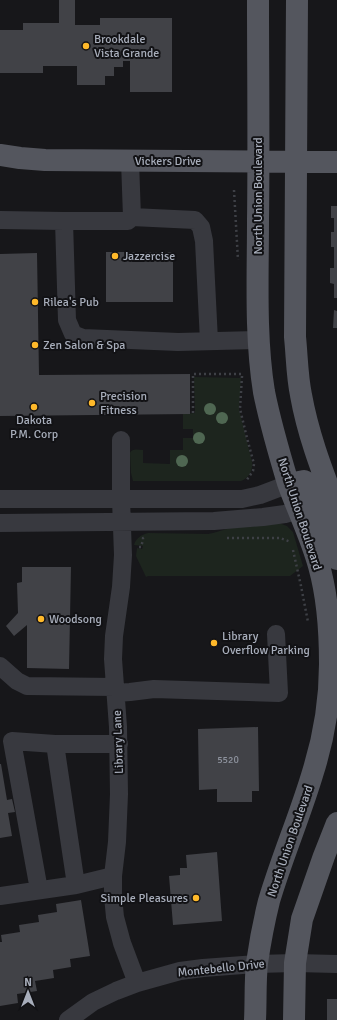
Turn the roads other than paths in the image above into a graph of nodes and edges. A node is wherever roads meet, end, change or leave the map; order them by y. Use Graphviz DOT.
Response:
graph roads {
  1 [pos="258,0"];
  2 [pos="296,0"];
  3 [pos="0,155"];
  4 [pos="130,161"];
  5 [pos="258,162"];
  6 [pos="296,162"];
  7 [pos="337,162"];
  8 [pos="132,217"];
  9 [pos="0,220"];
  10 [pos="64,221"];
  11 [pos="259,340"];
  12 [pos="209,341"];
  13 [pos="121,440"];
  14 [pos="289,484"];
  15 [pos="0,499"];
  16 [pos="121,499"];
  17 [pos="336,505"];
  18 [pos="299,510"];
  19 [pos="122,522"];
  20 [pos="0,523"];
  21 [pos="337,559"];
  22 [pos="276,634"];
  23 [pos="0,666"];
  24 [pos="115,690"];
  25 [pos="55,744"];
  26 [pos="118,744"];
  27 [pos="337,823"];
  28 [pos="113,876"];
  29 [pos="76,885"];
  30 [pos="39,890"];
  31 [pos="0,896"];
  32 [pos="295,963"];
  33 [pos="257,964"];
  34 [pos="337,964"];
  35 [pos="137,983"];
  36 [pos="68,1020"];
  37 [pos="255,1020"];
  38 [pos="294,1020"];
  1 -- 5 [label="main road, North Union Boulevard"];
  2 -- 6 [label="main road"];
  3 -- 4 [label="main road, Vickers Drive"];
  4 -- 5 [label="main road, Vickers Drive"];
  4 -- 8 [label="street"];
  5 -- 6 [label="main road, Vickers Drive"];
  5 -- 11 [label="main road, North Union Boulevard"];
  6 -- 7 [label="main road, Vickers Drive"];
  6 -- 17 [label="main road"];
  8 -- 10 [label="street"];
  8 -- 12 [label="street"];
  9 -- 10 [label="street"];
  10 -- 12 [label="street"];
  11 -- 12 [label="street"];
  11 -- 14 [label="main road, North Union Boulevard"];
  13 -- 16 [label="street, Library Lane"];
  14 -- 16 [label="street"];
  14 -- 18 [label="main road, North Union Boulevard"];
  14 -- 21 [label="main road"];
  15 -- 16 [label="street"];
  16 -- 19 [label="street, Library Lane"];
  18 -- 19 [label="street"];
  18 -- 33 [label="main road, North Union Boulevard"];
  19 -- 20 [label="street"];
  19 -- 24 [label="street, Library Lane"];
  22 -- 24 [label="street"];
  23 -- 24 [label="street"];
  24 -- 26 [label="street, Library Lane"];
  25 -- 26 [label="street"];
  25 -- 29 [label="street"];
  25 -- 30 [label="street"];
  26 -- 28 [label="street, Library Lane"];
  27 -- 32 [label="main road"];
  28 -- 29 [label="street"];
  28 -- 35 [label="street, Library Lane"];
  29 -- 30 [label="street"];
  30 -- 31 [label="street"];
  32 -- 33 [label="street, Montebello Drive"];
  32 -- 34 [label="street, Montebello Drive"];
  32 -- 38 [label="main road"];
  33 -- 35 [label="street, Montebello Drive"];
  33 -- 37 [label="main road, North Union Boulevard"];
  35 -- 36 [label="street, Montebello Drive"];
}
